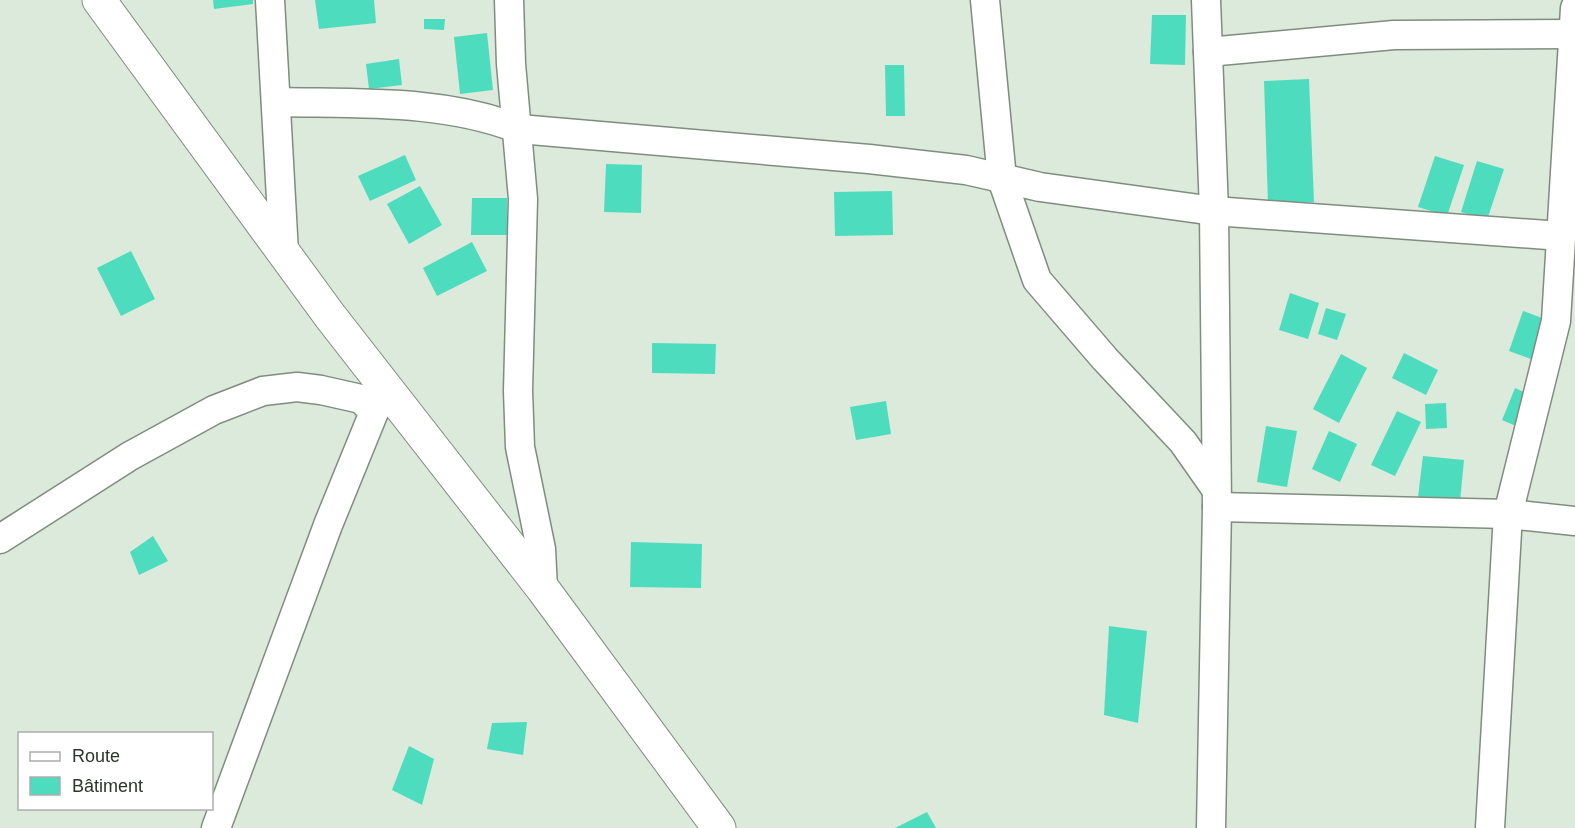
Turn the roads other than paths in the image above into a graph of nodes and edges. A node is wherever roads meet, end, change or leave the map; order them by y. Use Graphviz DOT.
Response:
graph roads {
  1 [pos="99,0"];
  2 [pos="270,0"];
  3 [pos="509,0"];
  4 [pos="985,0"];
  5 [pos="1206,0"];
  6 [pos="1574,21"];
  7 [pos="1208,52"];
  8 [pos="276,102"];
  9 [pos="519,129"];
  10 [pos="1002,178"];
  11 [pos="1214,211"];
  12 [pos="1562,236"];
  13 [pos="284,253"];
  14 [pos="1565,322"];
  15 [pos="380,401"];
  16 [pos="1217,498"];
  17 [pos="1508,514"];
  18 [pos="1575,521"];
  19 [pos="0,539"];
  20 [pos="543,589"];
  21 [pos="216,828"];
  22 [pos="719,828"];
  23 [pos="1211,828"];
  24 [pos="1490,828"];
  1 -- 13 [label="street"];
  2 -- 8 [label="street"];
  3 -- 9 [label="street"];
  4 -- 10 [label="street"];
  5 -- 7 [label="street"];
  6 -- 7 [label="street"];
  6 -- 12 [label="street"];
  7 -- 11 [label="street"];
  8 -- 9 [label="street"];
  8 -- 13 [label="street"];
  9 -- 10 [label="street"];
  9 -- 20 [label="street"];
  10 -- 11 [label="street"];
  10 -- 16 [label="street"];
  11 -- 12 [label="street"];
  11 -- 16 [label="street"];
  12 -- 14 [label="street"];
  13 -- 15 [label="street"];
  14 -- 17 [label="street"];
  15 -- 19 [label="street"];
  15 -- 20 [label="street"];
  15 -- 21 [label="street"];
  16 -- 17 [label="street"];
  16 -- 23 [label="street"];
  17 -- 18 [label="street"];
  17 -- 24 [label="street"];
  20 -- 22 [label="street"];
}
